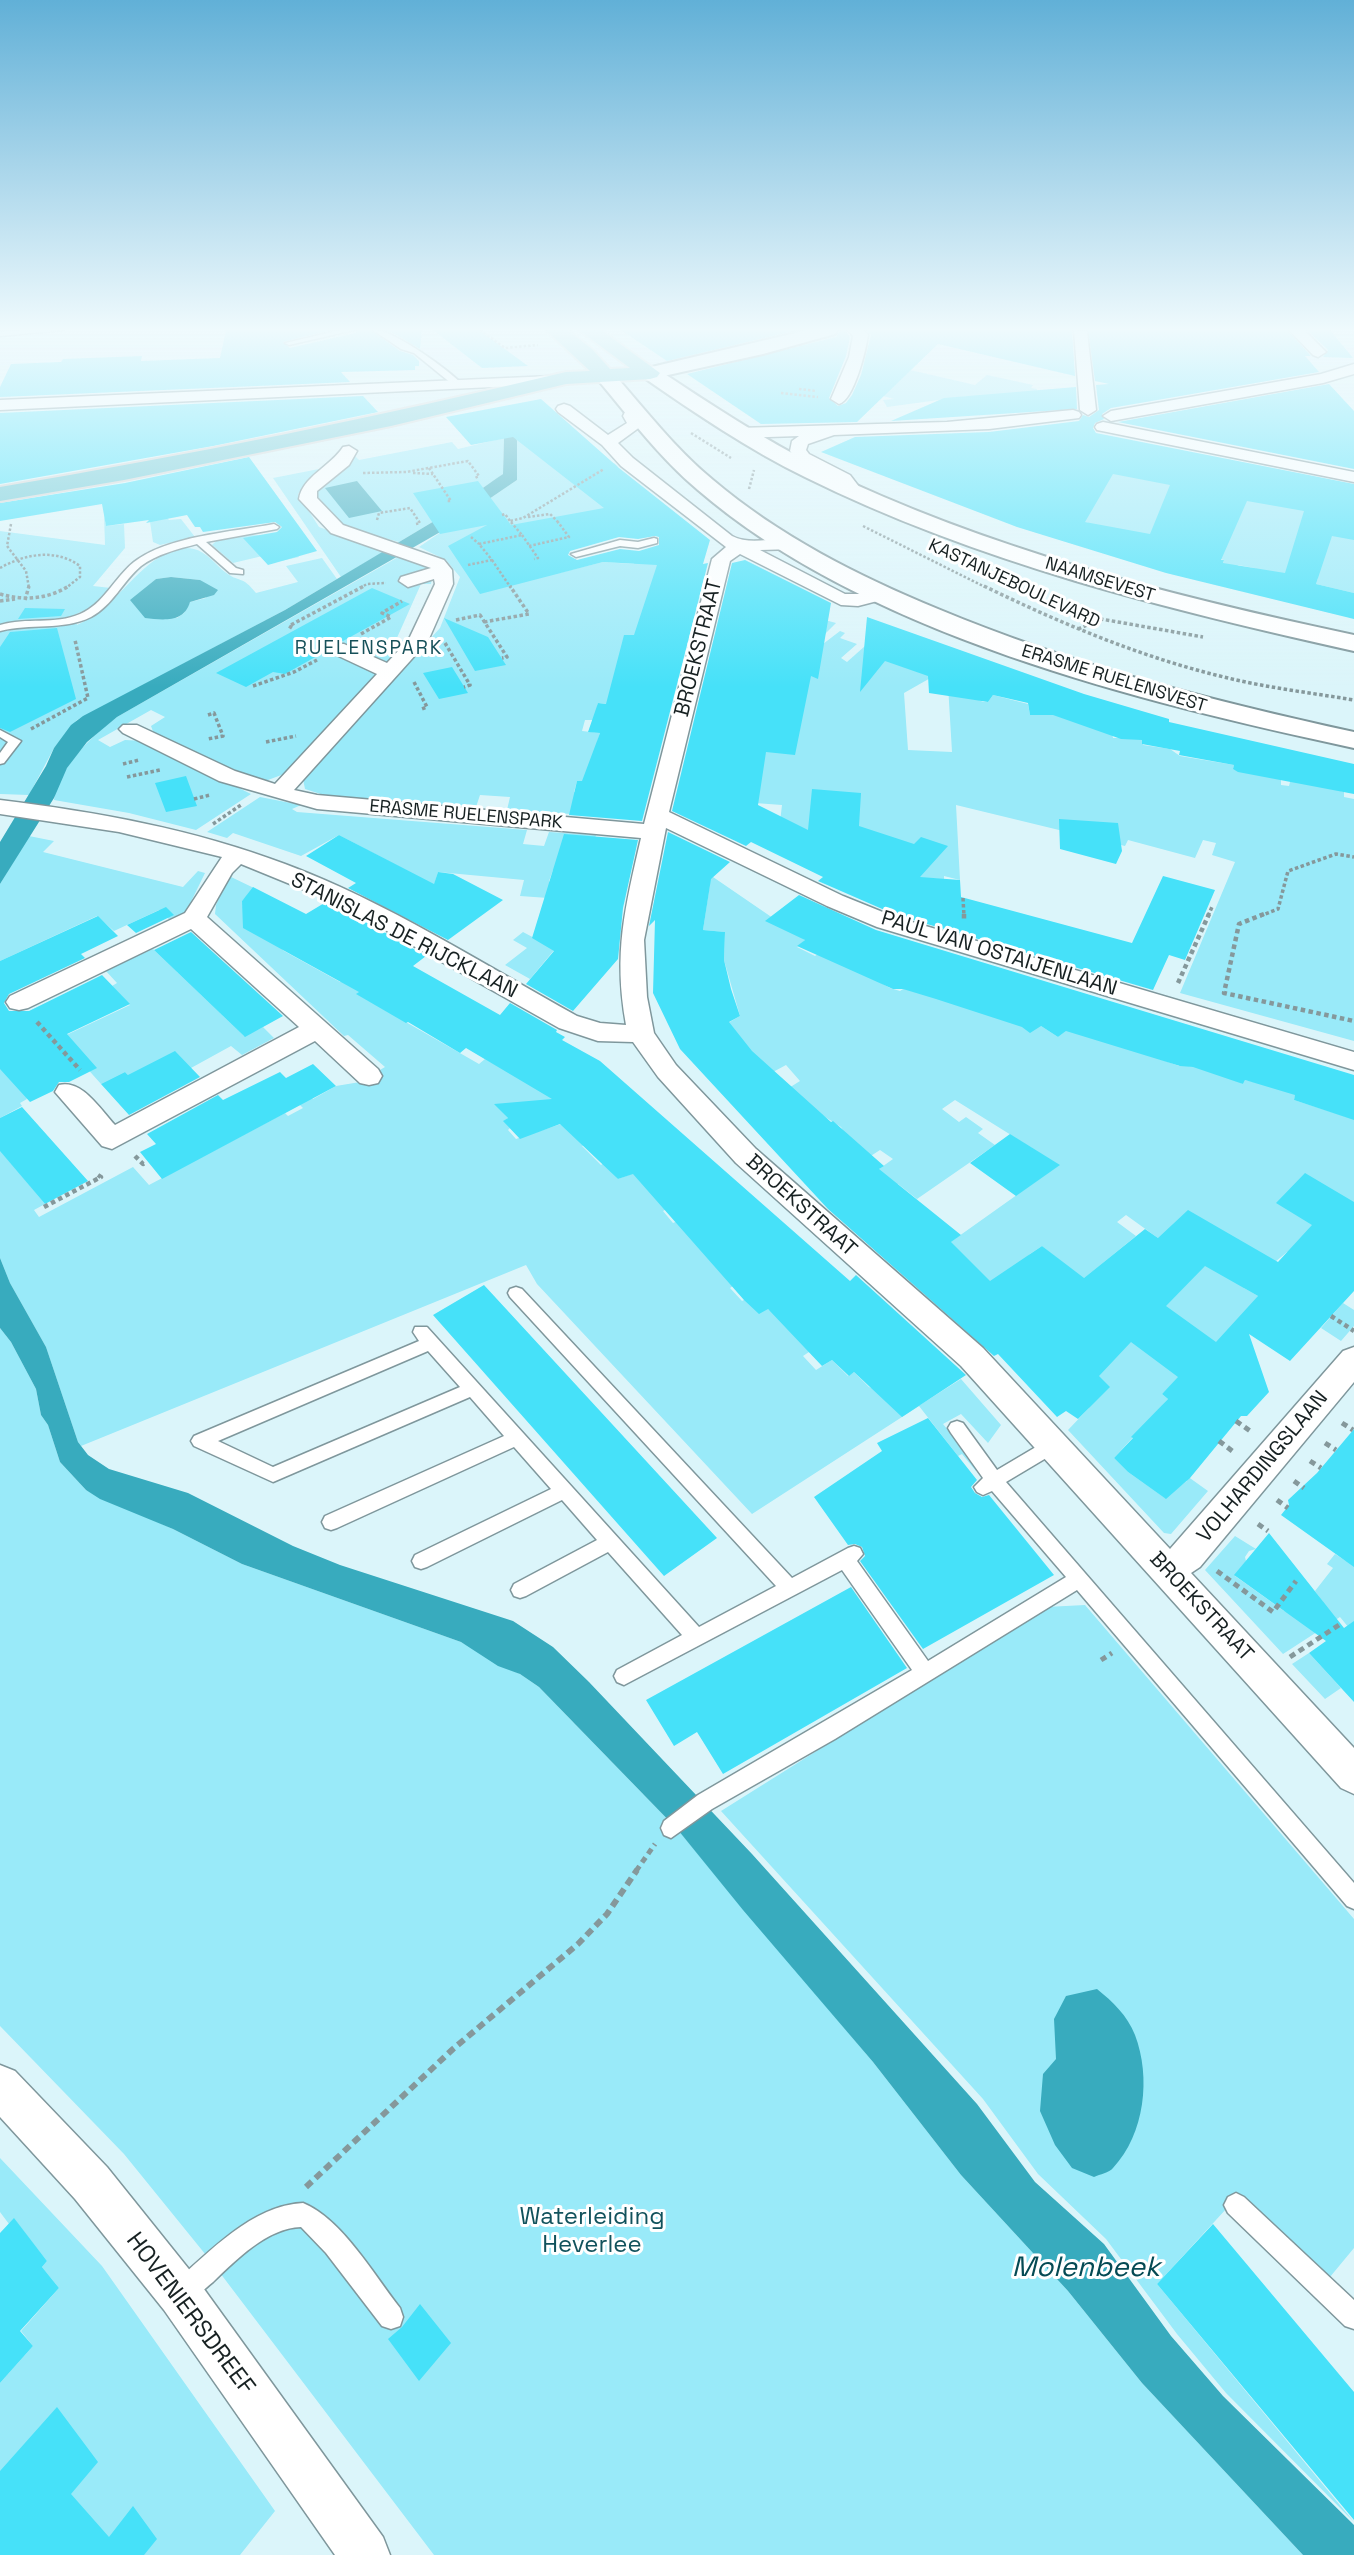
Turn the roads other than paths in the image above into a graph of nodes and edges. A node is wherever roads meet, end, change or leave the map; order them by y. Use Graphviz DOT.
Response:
graph roads {
  1 [pos="232,449"];
  2 [pos="615,449"];
  3 [pos="671,449"];
  4 [pos="770,449"];
  5 [pos="798,449"];
  6 [pos="1229,449"];
  7 [pos="349,451"];
  8 [pos="1354,477"];
  9 [pos="853,492"];
  10 [pos="0,494"];
  11 [pos="274,527"];
  12 [pos="654,541"];
  13 [pos="200,542"];
  14 [pos="789,545"];
  15 [pos="739,548"];
  16 [pos="576,554"];
  17 [pos="443,570"];
  18 [pos="240,572"];
  19 [pos="408,581"];
  20 [pos="882,594"];
  21 [pos="0,628"];
  22 [pos="1354,643"];
  23 [pos="337,648"];
  24 [pos="396,665"];
  25 [pos="130,729"];
  26 [pos="0,733"];
  27 [pos="1354,740"];
  28 [pos="0,761"];
  29 [pos="272,791"];
  30 [pos="4,807"];
  31 [pos="656,823"];
  32 [pos="237,855"];
  33 [pos="194,918"];
  34 [pos="19,1002"];
  35 [pos="315,1030"];
  36 [pos="641,1034"];
  37 [pos="1354,1061"];
  38 [pos="369,1076"];
  39 [pos="68,1092"];
  40 [pos="516,1293"];
  41 [pos="1354,1360"];
  42 [pos="472,1389"];
  43 [pos="957,1428"];
  44 [pos="517,1438"];
  45 [pos="1052,1446"];
  46 [pos="988,1484"];
  47 [pos="564,1491"];
  48 [pos="331,1522"];
  49 [pos="610,1542"];
  50 [pos="421,1561"];
  51 [pos="1179,1561"];
  52 [pos="1079,1579"];
  53 [pos="790,1588"];
  54 [pos="520,1590"];
  55 [pos="696,1637"];
  56 [pos="925,1672"];
  57 [pos="624,1676"];
  58 [pos="1354,1775"];
  59 [pos="671,1828"];
  60 [pos="1354,1899"];
  61 [pos="0,2086"];
  62 [pos="1236,2205"];
  63 [pos="180,2294"];
  64 [pos="1354,2317"];
  65 [pos="391,2318"];
  66 [pos="365,2555"];
  1 -- 10 [label="main road"];
  2 -- 15 [label="street"];
  3 -- 14 [label="main road, ERASME RUELENSVEST"];
  4 -- 9 [label="main road, NAAMSEVEST"];
  5 -- 9 [label="street, NAAMSEVEST"];
  6 -- 8 [label="street"];
  7 -- 17 [label="street"];
  9 -- 22 [label="main road, NAAMSEVEST"];
  11 -- 13 [label="lane"];
  12 -- 16 [label="lane"];
  13 -- 18 [label="lane"];
  13 -- 21 [label="lane"];
  14 -- 15 [label="street"];
  14 -- 20 [label="main road, ERASME RUELENSVEST"];
  15 -- 20 [label="street"];
  15 -- 31 [label="street, BROEKSTRAAT"];
  17 -- 19 [label="street"];
  17 -- 24 [label="street"];
  20 -- 27 [label="main road, ERASME RUELENSVEST"];
  23 -- 24 [label="street"];
  24 -- 29 [label="street"];
  25 -- 29 [label="street, ERASME RUELENSPARK"];
  26 -- 28 [label="lane"];
  29 -- 31 [label="street, ERASME RUELENSPARK"];
  30 -- 32 [label="street, STANISLAS DE RIJCKLAAN"];
  31 -- 36 [label="street, BROEKSTRAAT"];
  31 -- 37 [label="street, PAUL VAN OSTAIJENLAAN"];
  32 -- 33 [label="street"];
  32 -- 36 [label="street, STANISLAS DE RIJCKLAAN"];
  33 -- 34 [label="street"];
  33 -- 35 [label="street"];
  35 -- 38 [label="street"];
  35 -- 39 [label="street"];
  36 -- 45 [label="street, BROEKSTRAAT"];
  40 -- 53 [label="lane"];
  41 -- 51 [label="street, VOLHARDINGSLAAN"];
  42 -- 42 [label="lane"];
  42 -- 44 [label="lane"];
  43 -- 46 [label="lane"];
  44 -- 47 [label="lane"];
  44 -- 48 [label="lane"];
  45 -- 46 [label="lane"];
  45 -- 51 [label="street, BROEKSTRAAT"];
  46 -- 52 [label="lane"];
  47 -- 49 [label="lane"];
  47 -- 50 [label="lane"];
  49 -- 54 [label="lane"];
  49 -- 55 [label="lane"];
  51 -- 58 [label="street, BROEKSTRAAT"];
  52 -- 56 [label="lane"];
  52 -- 60 [label="lane"];
  53 -- 55 [label="lane"];
  53 -- 56 [label="lane"];
  55 -- 57 [label="lane"];
  56 -- 59 [label="lane"];
  61 -- 63 [label="street, HOVENIERSDREEF"];
  62 -- 64 [label="lane"];
  63 -- 65 [label="lane"];
  63 -- 66 [label="street, HOVENIERSDREEF"];
}
